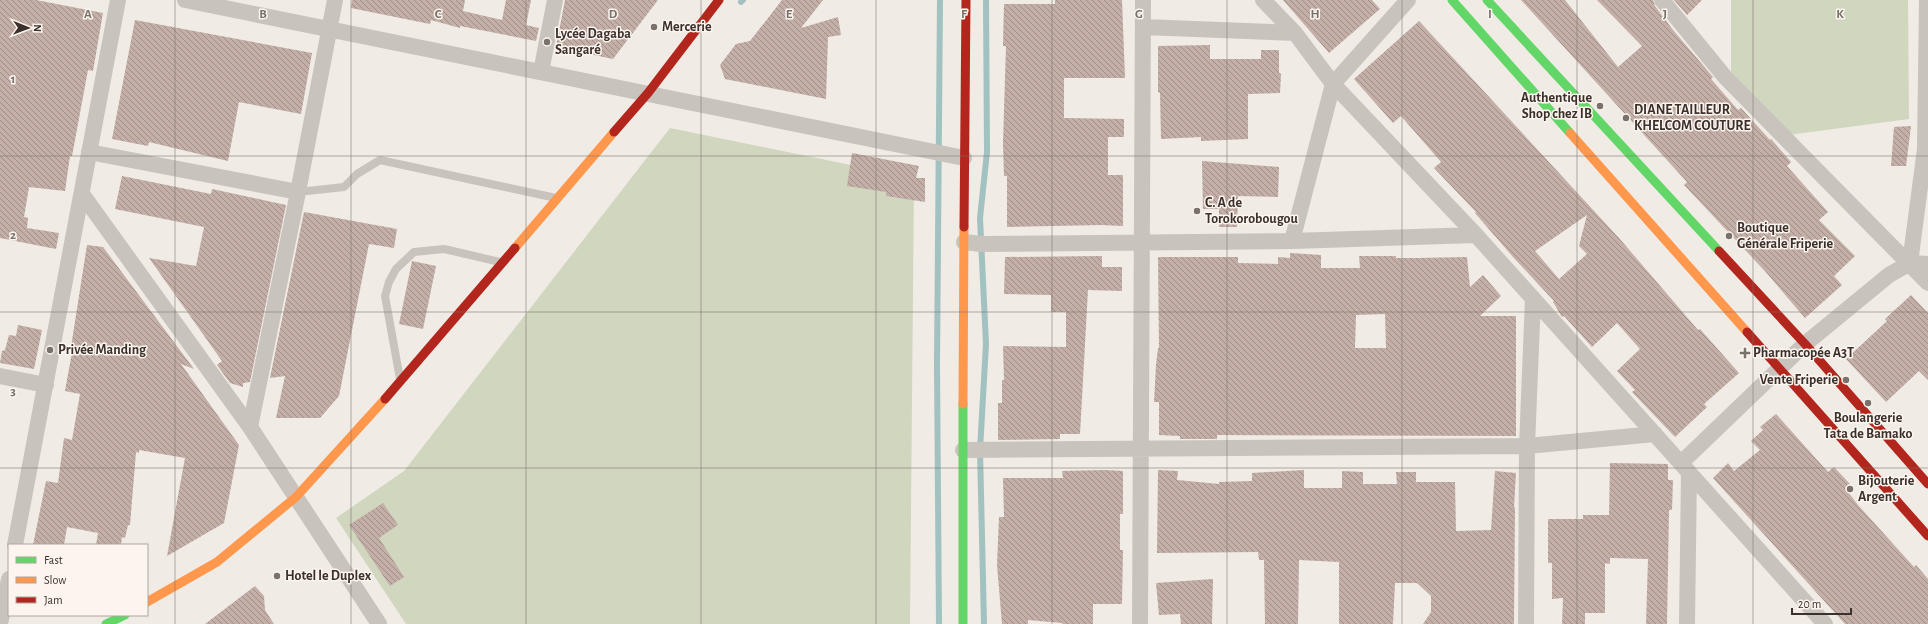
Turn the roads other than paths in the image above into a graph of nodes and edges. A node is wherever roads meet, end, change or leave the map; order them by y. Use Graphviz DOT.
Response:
graph roads {
  1 [pos="118,0"];
  2 [pos="185,0"];
  3 [pos="334,0"];
  4 [pos="555,0"];
  5 [pos="719,0"];
  6 [pos="966,0"];
  7 [pos="1143,0"];
  8 [pos="1263,0"];
  9 [pos="1408,0"];
  10 [pos="1452,0"];
  11 [pos="1487,0"];
  12 [pos="1662,0"];
  13 [pos="1927,0"];
  14 [pos="1143,27"];
  15 [pos="329,29"];
  16 [pos="1295,33"];
  17 [pos="1927,64"];
  18 [pos="542,72"];
  19 [pos="1333,84"];
  20 [pos="648,94"];
  21 [pos="1927,149"];
  22 [pos="89,152"];
  23 [pos="964,158"];
  24 [pos="298,192"];
  25 [pos="82,194"];
  26 [pos="557,198"];
  27 [pos="1476,235"];
  28 [pos="1292,240"];
  29 [pos="1141,241"];
  30 [pos="964,242"];
  31 [pos="503,262"];
  32 [pos="1910,263"];
  33 [pos="1928,264"];
  34 [pos="1928,283"];
  35 [pos="1533,298"];
  36 [pos="1805,344"];
  37 [pos="1781,369"];
  38 [pos="0,376"];
  39 [pos="400,383"];
  40 [pos="46,385"];
  41 [pos="250,427"];
  42 [pos="1655,434"];
  43 [pos="1527,446"];
  44 [pos="1140,448"];
  45 [pos="963,450"];
  46 [pos="1685,468"];
  47 [pos="1928,484"];
  48 [pos="296,497"];
  49 [pos="1928,536"];
  50 [pos="15,544"];
  51 [pos="8,584"];
  52 [pos="148,601"];
  53 [pos="125,619"];
  54 [pos="0,624"];
  55 [pos="106,624"];
  56 [pos="379,624"];
  57 [pos="963,624"];
  58 [pos="1140,624"];
  59 [pos="1526,624"];
  60 [pos="1687,624"];
  61 [pos="1825,624"];
  1 -- 22 [label="street"];
  2 -- 15 [label="street"];
  3 -- 15 [label="street"];
  4 -- 18 [label="street"];
  5 -- 20 [label="main road"];
  6 -- 23 [label="main road"];
  7 -- 14 [label="street"];
  8 -- 16 [label="street"];
  9 -- 19 [label="street"];
  10 -- 37 [label="main road"];
  11 -- 36 [label="main road"];
  12 -- 32 [label="street"];
  13 -- 17 [label="street"];
  14 -- 16 [label="street"];
  14 -- 29 [label="street"];
  15 -- 18 [label="street"];
  15 -- 24 [label="street"];
  16 -- 19 [label="street"];
  17 -- 21 [label="street"];
  18 -- 20 [label="street"];
  19 -- 27 [label="street"];
  19 -- 28 [label="street"];
  20 -- 23 [label="street"];
  20 -- 26 [label="main road"];
  21 -- 32 [label="street"];
  22 -- 24 [label="street"];
  22 -- 25 [label="street"];
  23 -- 30 [label="main road"];
  24 -- 26 [label="lane"];
  24 -- 41 [label="street"];
  25 -- 40 [label="street"];
  25 -- 41 [label="street"];
  26 -- 31 [label="main road"];
  27 -- 28 [label="street"];
  27 -- 35 [label="street"];
  28 -- 29 [label="street"];
  29 -- 30 [label="street"];
  29 -- 44 [label="street"];
  30 -- 45 [label="main road"];
  31 -- 39 [label="main road"];
  31 -- 39 [label="lane"];
  32 -- 33 [label="street"];
  32 -- 34 [label="street"];
  32 -- 36 [label="street"];
  35 -- 42 [label="street"];
  35 -- 43 [label="street"];
  36 -- 37 [label="street"];
  36 -- 47 [label="main road"];
  37 -- 46 [label="street"];
  37 -- 49 [label="main road"];
  38 -- 40 [label="street"];
  39 -- 48 [label="main road"];
  40 -- 50 [label="street"];
  41 -- 48 [label="street"];
  42 -- 43 [label="street"];
  42 -- 46 [label="street"];
  43 -- 44 [label="street"];
  43 -- 59 [label="street"];
  44 -- 45 [label="street"];
  44 -- 58 [label="street"];
  45 -- 57 [label="main road"];
  46 -- 60 [label="street"];
  46 -- 61 [label="street"];
  48 -- 52 [label="main road"];
  48 -- 56 [label="street"];
  51 -- 54 [label="street"];
  53 -- 55 [label="main road"];
}
